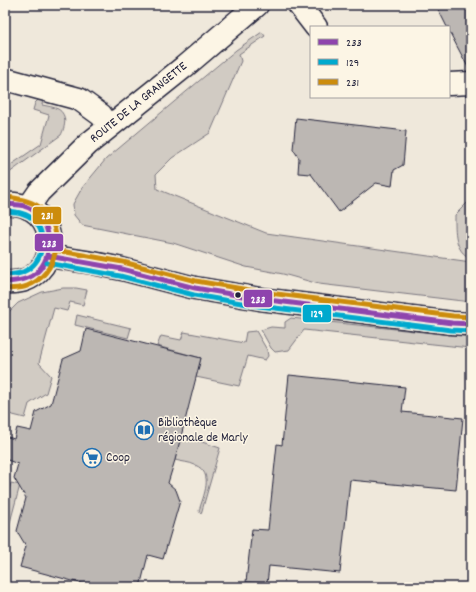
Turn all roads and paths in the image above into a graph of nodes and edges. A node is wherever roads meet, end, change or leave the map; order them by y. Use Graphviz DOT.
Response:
graph roads {
  1 [pos="257,5"];
  2 [pos="299,5"];
  3 [pos="315,26"];
  4 [pos="5,78"];
  5 [pos="471,83"];
  6 [pos="450,84"];
  7 [pos="109,126"];
  8 [pos="5,204"];
  9 [pos="28,208"];
  10 [pos="48,256"];
  11 [pos="5,282"];
  12 [pos="471,324"];
  1 -- 7 [label="main road, ROUTE DE LA GRANGETTE"];
  2 -- 3 [label="main road"];
  4 -- 7 [label="main road"];
  5 -- 6 [label="main road"];
  7 -- 9 [label="main road, ROUTE DE LA GRANGETTE"];
  8 -- 9 [label="main road"];
  9 -- 10 [label="main road"];
  10 -- 11 [label="main road"];
  10 -- 12 [label="main road"];
}
